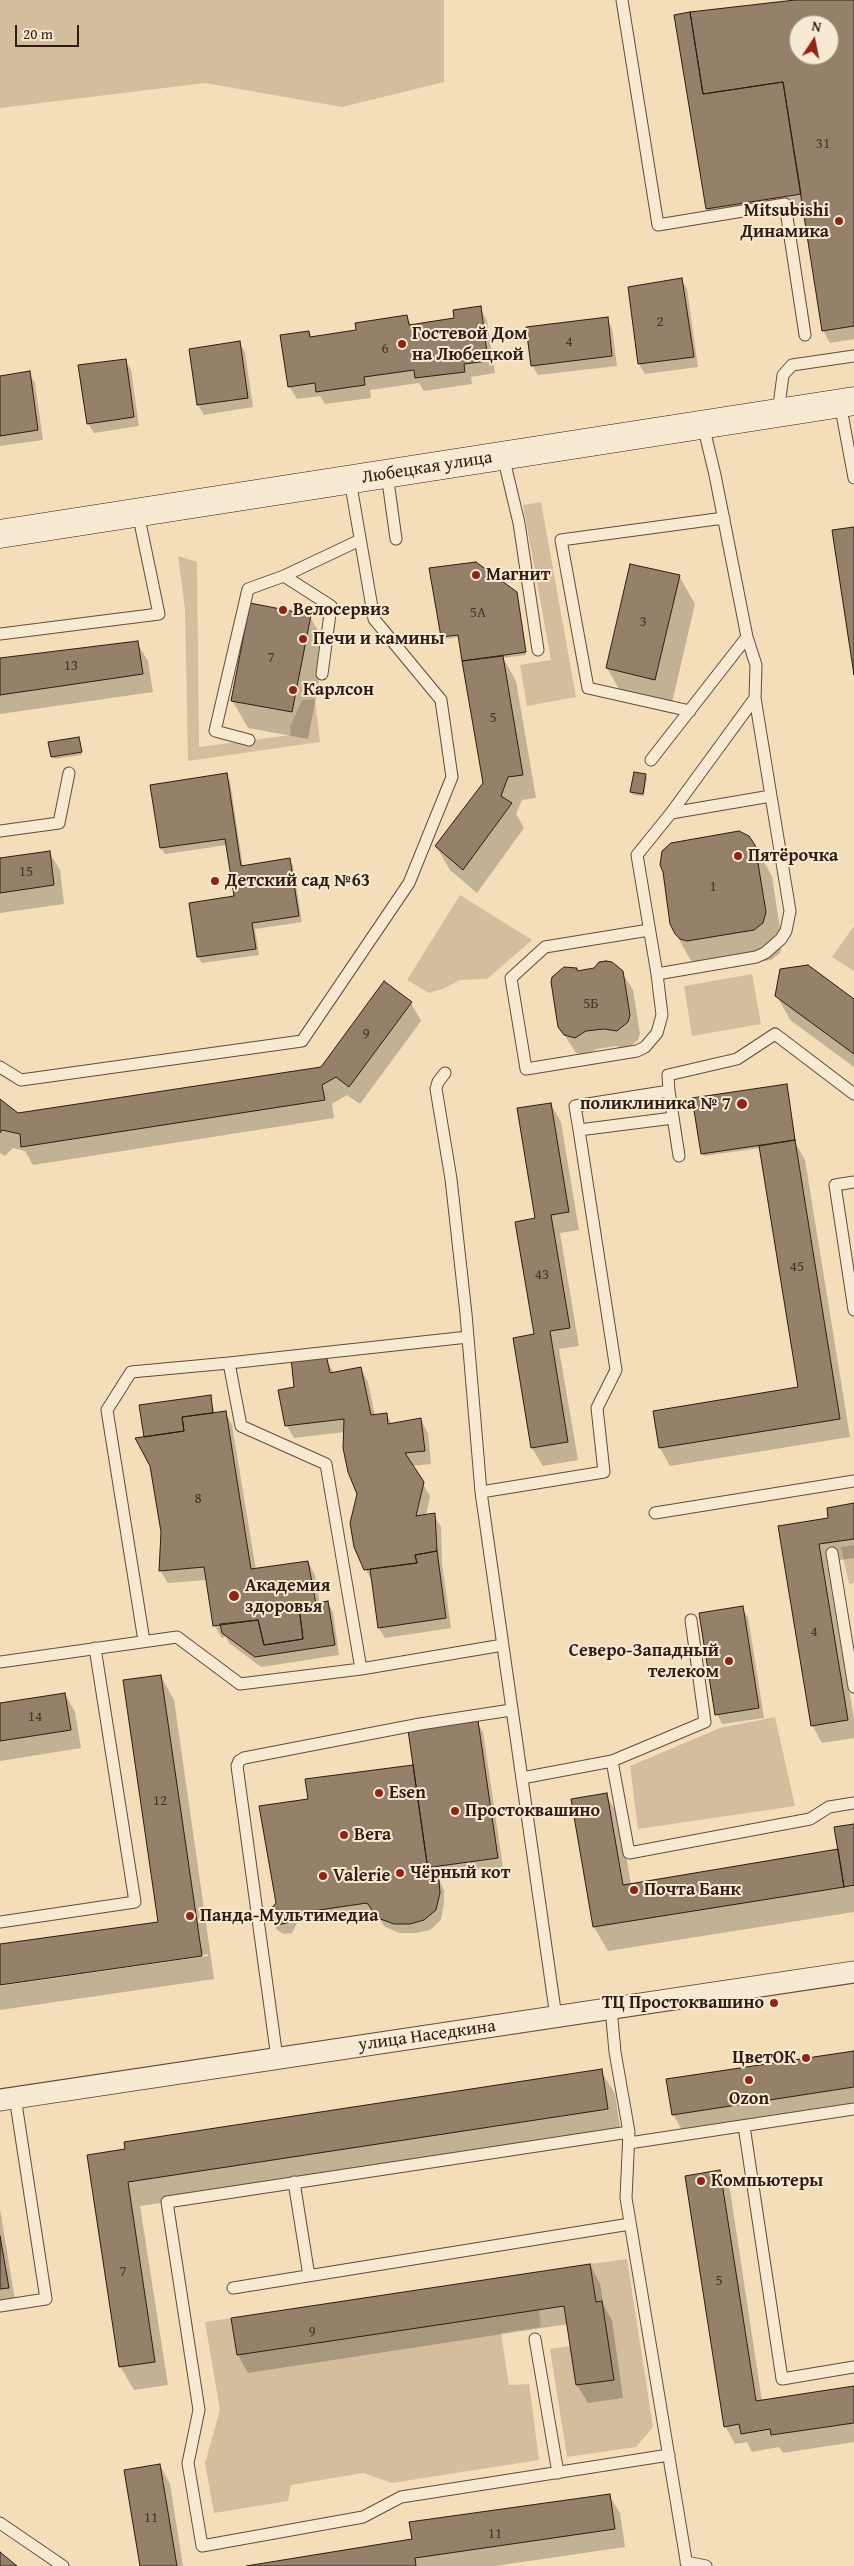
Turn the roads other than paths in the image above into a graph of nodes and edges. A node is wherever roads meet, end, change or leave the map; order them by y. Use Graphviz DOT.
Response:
graph roads {
  1 [pos="622,0"];
  2 [pos="805,335"];
  3 [pos="854,356"];
  4 [pos="847,402"];
  5 [pos="778,413"];
  6 [pos="703,425"];
  7 [pos="503,456"];
  8 [pos="387,474"];
  9 [pos="854,478"];
  10 [pos="350,480"];
  11 [pos="138,513"];
  12 [pos="724,518"];
  13 [pos="0,534"];
  14 [pos="396,539"];
  15 [pos="360,540"];
  16 [pos="284,576"];
  17 [pos="0,634"];
  18 [pos="747,637"];
  19 [pos="538,650"];
  20 [pos="322,674"];
  21 [pos="755,698"];
  22 [pos="690,711"];
  23 [pos="249,740"];
  24 [pos="651,760"];
  25 [pos="69,773"];
  26 [pos="771,796"];
  27 [pos="671,813"];
  28 [pos="0,831"];
  29 [pos="650,930"];
  30 [pos="656,974"];
  31 [pos="0,1067"];
  32 [pos="445,1073"];
  33 [pos="669,1091"];
  34 [pos="854,1094"];
  35 [pos="673,1118"];
  36 [pos="579,1130"];
  37 [pos="679,1156"];
  38 [pos="854,1182"];
  39 [pos="854,1310"];
  40 [pos="468,1337"];
  41 [pos="230,1362"];
  42 [pos="854,1481"];
  43 [pos="481,1492"];
  44 [pos="655,1513"];
  45 [pos="832,1553"];
  46 [pos="691,1620"];
  47 [pos="144,1641"];
  48 [pos="503,1645"];
  49 [pos="95,1648"];
  50 [pos="0,1662"];
  51 [pos="361,1669"];
  52 [pos="854,1686"];
  53 [pos="511,1710"];
  54 [pos="612,1761"];
  55 [pos="522,1778"];
  56 [pos="854,1802"];
  57 [pos="0,1922"];
  58 [pos="854,1972"];
  59 [pos="611,2008"];
  60 [pos="556,2017"];
  61 [pos="277,2058"];
  62 [pos="7,2098"];
  63 [pos="854,2110"];
  64 [pos="744,2126"];
  65 [pos="629,2137"];
  66 [pos="294,2182"];
  67 [pos="630,2224"];
  68 [pos="309,2276"];
  69 [pos="233,2288"];
  70 [pos="0,2306"];
  71 [pos="535,2339"];
  72 [pos="854,2368"];
  73 [pos="669,2455"];
  74 [pos="558,2472"];
  75 [pos="0,2523"];
  76 [pos="686,2564"];
  77 [pos="63,2566"];
  78 [pos="706,2566"];
  1 -- 2 [label="lane"];
  3 -- 5 [label="lane"];
  4 -- 5 [label="street, Любецкая улица"];
  4 -- 9 [label="lane"];
  5 -- 6 [label="street, Любецкая улица"];
  6 -- 7 [label="street, Любецкая улица"];
  6 -- 12 [label="lane"];
  7 -- 8 [label="street, Любецкая улица"];
  7 -- 19 [label="lane"];
  8 -- 10 [label="street, Любецкая улица"];
  8 -- 14 [label="lane"];
  10 -- 11 [label="street, Любецкая улица"];
  10 -- 15 [label="lane"];
  11 -- 13 [label="street, Любецкая улица"];
  11 -- 17 [label="lane"];
  12 -- 18 [label="lane"];
  12 -- 22 [label="lane"];
  15 -- 16 [label="lane"];
  15 -- 31 [label="lane"];
  16 -- 20 [label="lane"];
  16 -- 23 [label="lane"];
  18 -- 21 [label="lane"];
  18 -- 22 [label="lane"];
  21 -- 26 [label="lane"];
  21 -- 27 [label="lane"];
  22 -- 24 [label="lane"];
  25 -- 28 [label="lane"];
  26 -- 27 [label="lane"];
  26 -- 30 [label="lane"];
  27 -- 29 [label="lane"];
  29 -- 30 [label="lane"];
  29 -- 30 [label="lane"];
  32 -- 40 [label="lane"];
  33 -- 34 [label="lane"];
  33 -- 35 [label="lane"];
  33 -- 36 [label="lane"];
  35 -- 36 [label="lane"];
  35 -- 37 [label="lane"];
  36 -- 43 [label="lane"];
  38 -- 39 [label="lane"];
  40 -- 41 [label="lane"];
  40 -- 43 [label="lane"];
  41 -- 47 [label="lane"];
  41 -- 51 [label="lane"];
  42 -- 44 [label="lane"];
  43 -- 48 [label="lane"];
  45 -- 52 [label="lane"];
  46 -- 54 [label="lane"];
  47 -- 49 [label="lane"];
  47 -- 51 [label="lane"];
  48 -- 51 [label="lane"];
  48 -- 53 [label="lane"];
  49 -- 50 [label="lane"];
  49 -- 57 [label="lane"];
  53 -- 55 [label="lane"];
  53 -- 61 [label="lane"];
  54 -- 55 [label="lane"];
  54 -- 56 [label="lane"];
  55 -- 60 [label="lane"];
  58 -- 59 [label="street, улица Наседкина"];
  59 -- 60 [label="street, улица Наседкина"];
  59 -- 65 [label="lane"];
  60 -- 61 [label="street, улица Наседкина"];
  61 -- 62 [label="street, улица Наседкина"];
  62 -- 70 [label="lane"];
  63 -- 64 [label="lane"];
  64 -- 65 [label="lane"];
  64 -- 72 [label="lane"];
  65 -- 66 [label="lane"];
  65 -- 67 [label="lane"];
  66 -- 68 [label="lane"];
  66 -- 74 [label="lane"];
  67 -- 68 [label="lane"];
  67 -- 73 [label="lane"];
  68 -- 69 [label="lane"];
  71 -- 74 [label="lane"];
  73 -- 74 [label="lane"];
  73 -- 76 [label="lane"];
  75 -- 77 [label="lane"];
  76 -- 78 [label="lane"];
}
